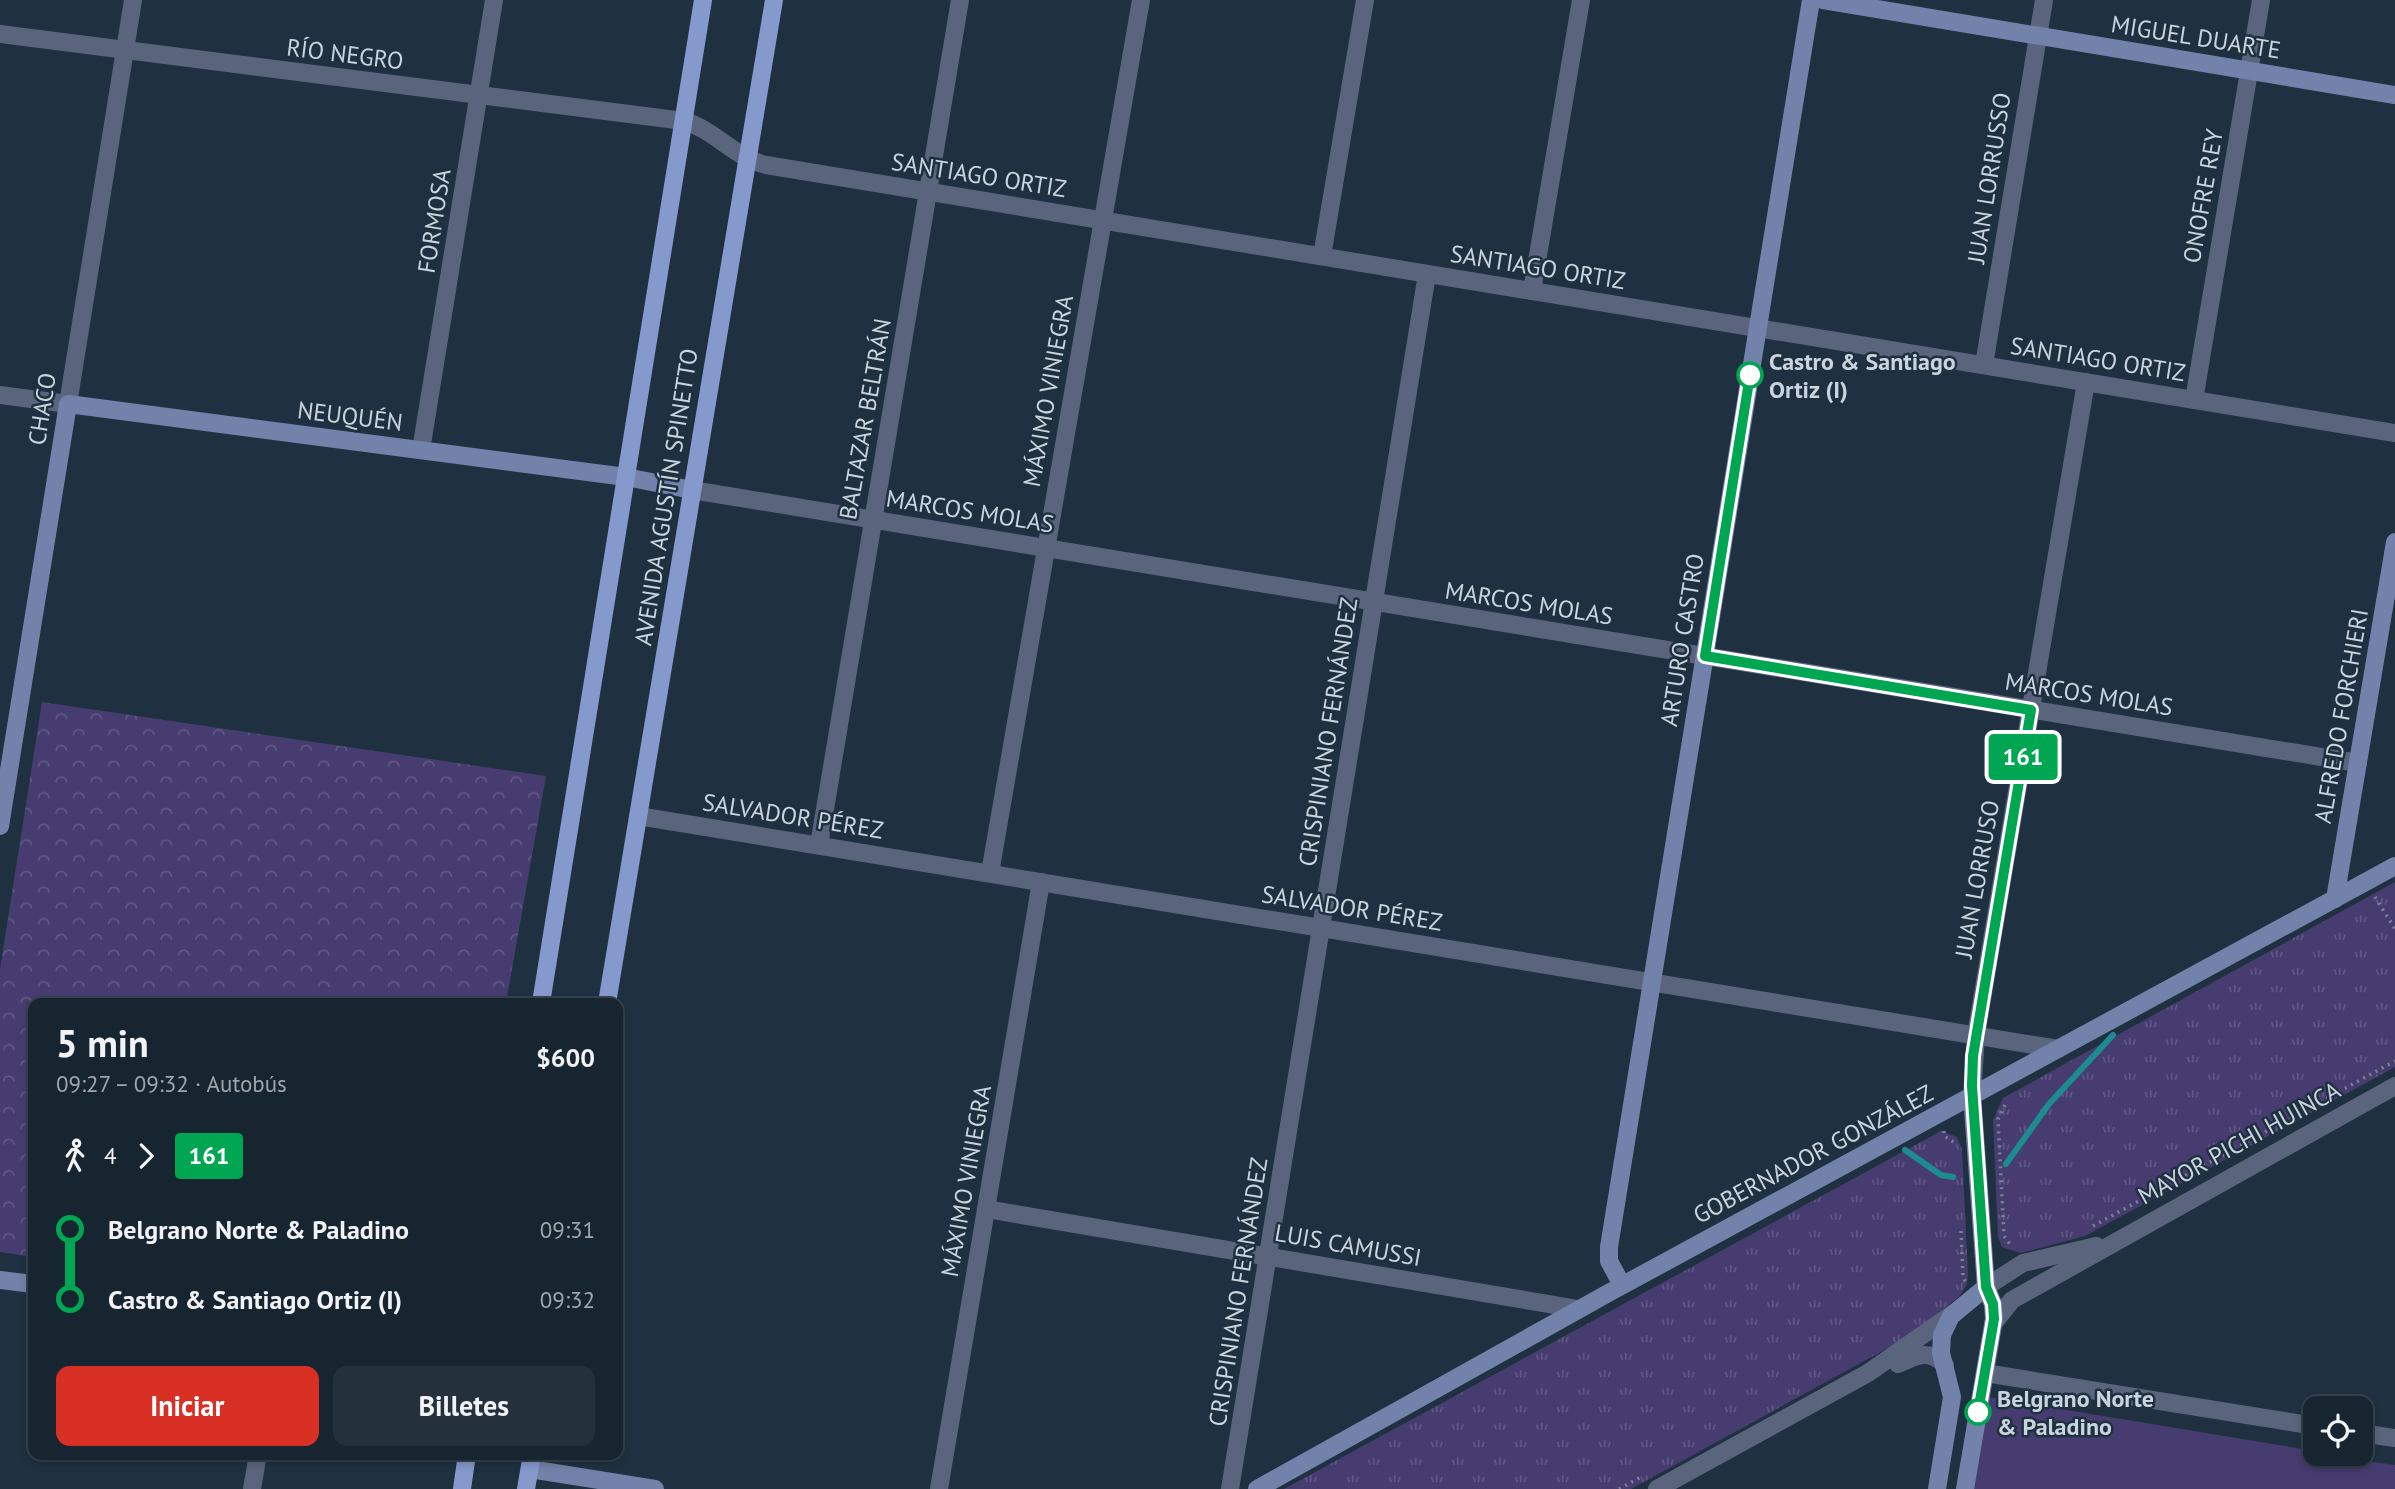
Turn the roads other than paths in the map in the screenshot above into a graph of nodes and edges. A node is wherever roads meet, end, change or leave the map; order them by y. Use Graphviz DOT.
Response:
graph roads {
  1 [pos="133,0"];
  2 [pos="494,0"];
  3 [pos="704,0"];
  4 [pos="774,0"];
  5 [pos="960,0"];
  6 [pos="1141,0"];
  7 [pos="1365,0"];
  8 [pos="1581,0"];
  9 [pos="1811,0"];
  10 [pos="1823,0"];
  11 [pos="2044,0"];
  12 [pos="2261,0"];
  13 [pos="0,34"];
  14 [pos="2038,36"];
  15 [pos="125,50"];
  16 [pos="2249,71"];
  17 [pos="2395,95"];
  18 [pos="479,96"];
  19 [pos="684,121"];
  20 [pos="748,159"];
  21 [pos="928,192"];
  22 [pos="1103,220"];
  23 [pos="1322,256"];
  24 [pos="1427,274"];
  25 [pos="1532,291"];
  26 [pos="1758,328"];
  27 [pos="1984,365"];
  28 [pos="2086,382"];
  29 [pos="0,395"];
  30 [pos="2194,400"];
  31 [pos="68,404"];
  32 [pos="2395,433"];
  33 [pos="421,450"];
  34 [pos="626,477"];
  35 [pos="692,490"];
  36 [pos="873,520"];
  37 [pos="2395,542"];
  38 [pos="1046,548"];
  39 [pos="1374,602"];
  40 [pos="1705,656"];
  41 [pos="2031,710"];
  42 [pos="6,745"];
  43 [pos="2358,763"];
  44 [pos="638,816"];
  45 [pos="0,826"];
  46 [pos="819,845"];
  47 [pos="2395,866"];
  48 [pos="989,873"];
  49 [pos="1041,882"];
  50 [pos="2335,899"];
  51 [pos="1321,928"];
  52 [pos="1652,982"];
  53 [pos="542,998"];
  54 [pos="608,998"];
  55 [pos="1976,1035"];
  56 [pos="2058,1049"];
  57 [pos="2395,1086"];
  58 [pos="1972,1095"];
  59 [pos="986,1209"];
  60 [pos="2107,1244"];
  61 [pos="1268,1257"];
  62 [pos="0,1280"];
  63 [pos="28,1283"];
  64 [pos="1622,1285"];
  65 [pos="1986,1287"];
  66 [pos="1578,1309"];
  67 [pos="1954,1313"];
  68 [pos="1993,1324"];
  69 [pos="1947,1371"];
  70 [pos="1868,1373"];
  71 [pos="1985,1373"];
  72 [pos="2303,1424"];
  73 [pos="2373,1435"];
  74 [pos="2395,1438"];
  75 [pos="257,1460"];
  76 [pos="466,1460"];
  77 [pos="531,1462"];
  78 [pos="252,1489"];
  79 [pos="462,1489"];
  80 [pos="526,1489"];
  81 [pos="656,1489"];
  82 [pos="939,1489"];
  83 [pos="1230,1489"];
  84 [pos="1256,1489"];
  85 [pos="1657,1489"];
  86 [pos="1937,1489"];
  87 [pos="1965,1489"];
  1 -- 15 [label="street, CHACO"];
  2 -- 18 [label="street, FORMOSA"];
  3 -- 19 [label="main road, AVENIDA AGUSTÍN SPINETTO"];
  4 -- 20 [label="main road, AVENIDA AGUSTÍN SPINETTO"];
  5 -- 21 [label="street, BALTAZAR BELTRÁN"];
  6 -- 22 [label="street, MÁXIMO VINIEGRA"];
  7 -- 23 [label="street"];
  8 -- 25 [label="street"];
  9 -- 26 [label="street, ARTURO CASTRO"];
  10 -- 14 [label="street, MIGUEL DUARTE"];
  11 -- 14 [label="street, JUAN LORRUSSO"];
  12 -- 16 [label="street, ONOFRE REY"];
  13 -- 15 [label="street, RÍO NEGRO"];
  14 -- 16 [label="street, MIGUEL DUARTE"];
  14 -- 27 [label="street, JUAN LORRUSSO"];
  15 -- 18 [label="street, RÍO NEGRO"];
  15 -- 31 [label="street, CHACO"];
  16 -- 17 [label="street, MIGUEL DUARTE"];
  16 -- 30 [label="street, ONOFRE REY"];
  18 -- 19 [label="street, RÍO NEGRO"];
  18 -- 33 [label="street, FORMOSA"];
  19 -- 20 [label="street, SANTIAGO ORTIZ"];
  19 -- 34 [label="main road, AVENIDA AGUSTÍN SPINETTO"];
  20 -- 21 [label="street, SANTIAGO ORTIZ"];
  20 -- 35 [label="main road, AVENIDA AGUSTÍN SPINETTO"];
  21 -- 22 [label="street, SANTIAGO ORTIZ"];
  21 -- 36 [label="street, BALTAZAR BELTRÁN"];
  22 -- 23 [label="street, SANTIAGO ORTIZ"];
  22 -- 38 [label="street, MÁXIMO VINIEGRA"];
  23 -- 24 [label="street, SANTIAGO ORTIZ"];
  24 -- 25 [label="street, SANTIAGO ORTIZ"];
  24 -- 39 [label="street, CRISPINIANO FERNÁNDEZ"];
  25 -- 26 [label="street, SANTIAGO ORTIZ"];
  26 -- 27 [label="street, SANTIAGO ORTIZ"];
  26 -- 40 [label="street, ARTURO CASTRO"];
  27 -- 28 [label="street, SANTIAGO ORTIZ"];
  28 -- 30 [label="street, SANTIAGO ORTIZ"];
  28 -- 41 [label="street, JUAN LORRUSO"];
  29 -- 31 [label="street, NEUQUÉN"];
  30 -- 32 [label="street, SANTIAGO ORTIZ"];
  31 -- 33 [label="street, NEUQUÉN"];
  31 -- 42 [label="street, CHACO"];
  33 -- 34 [label="street, NEUQUÉN"];
  34 -- 35 [label="street, NEUQUÉN"];
  34 -- 53 [label="main road, AVENIDA AGUSTÍN SPINETTO"];
  35 -- 36 [label="street, MARCOS MOLAS"];
  35 -- 44 [label="main road, AVENIDA AGUSTÍN SPINETTO"];
  36 -- 38 [label="street, MARCOS MOLAS"];
  36 -- 46 [label="street, BALTAZAR BELTRÁN"];
  37 -- 43 [label="street, ALFREDO FORCHIERI"];
  38 -- 39 [label="street, MARCOS MOLAS"];
  38 -- 48 [label="street, MÁXIMO VINIEGRA"];
  39 -- 40 [label="street, MARCOS MOLAS"];
  39 -- 51 [label="street, CRISPINIANO FERNÁNDEZ"];
  40 -- 41 [label="street, MARCOS MOLAS"];
  40 -- 52 [label="street, ARTURO CASTRO"];
  41 -- 43 [label="street, MARCOS MOLAS"];
  41 -- 55 [label="street, JUAN LORRUSO"];
  42 -- 45 [label="street, CHACO"];
  43 -- 50 [label="street, ALFREDO FORCHIERI"];
  44 -- 46 [label="street, SALVADOR PÉREZ"];
  44 -- 54 [label="main road, AVENIDA AGUSTÍN SPINETTO"];
  46 -- 48 [label="street, SALVADOR PÉREZ"];
  47 -- 50 [label="street, GOBERNADOR GONZÁLEZ"];
  48 -- 49 [label="street, SALVADOR PÉREZ"];
  49 -- 51 [label="street, SALVADOR PÉREZ"];
  49 -- 59 [label="street, MÁXIMO VINIEGRA"];
  50 -- 56 [label="street, GOBERNADOR GONZÁLEZ"];
  51 -- 52 [label="street, SALVADOR PÉREZ"];
  51 -- 61 [label="street, CRISPINIANO FERNÁNDEZ"];
  52 -- 55 [label="street, SALVADOR PÉREZ"];
  52 -- 64 [label="street, ARTURO CASTRO"];
  55 -- 56 [label="street, SALVADOR PÉREZ"];
  55 -- 58 [label="street, JUAN LORRUSO"];
  56 -- 58 [label="street, GOBERNADOR GONZÁLEZ"];
  57 -- 60 [label="street, MAYOR PICHI HUINCA"];
  58 -- 64 [label="street, GOBERNADOR GONZÁLEZ"];
  58 -- 65 [label="street"];
  59 -- 61 [label="street, LUIS CAMUSSI"];
  59 -- 82 [label="street, MÁXIMO VINIEGRA"];
  60 -- 65 [label="street, MAYOR PICHI HUINCA"];
  60 -- 68 [label="street, MAYOR PICHI HUINCA"];
  61 -- 66 [label="street, LUIS CAMUSSI"];
  61 -- 83 [label="street, CRISPINIANO FERNÁNDEZ"];
  62 -- 63 [label="street"];
  64 -- 66 [label="street, GOBERNADOR GONZÁLEZ"];
  65 -- 67 [label="street, MAYOR PICHI HUINCA"];
  65 -- 68 [label="street"];
  66 -- 84 [label="street, GOBERNADOR GONZÁLEZ"];
  67 -- 69 [label="street"];
  67 -- 70 [label="street, MAYOR PICHI HUINCA"];
  68 -- 71 [label="street"];
  69 -- 70 [label="street, MAYOR PICHI HUINCA"];
  69 -- 71 [label="street"];
  69 -- 86 [label="street"];
  70 -- 85 [label="street, MAYOR PICHI HUINCA"];
  71 -- 72 [label="street"];
  71 -- 87 [label="street"];
  73 -- 74 [label="street"];
  75 -- 78 [label="street"];
  76 -- 79 [label="main road"];
  77 -- 80 [label="main road"];
  77 -- 81 [label="street"];
}
